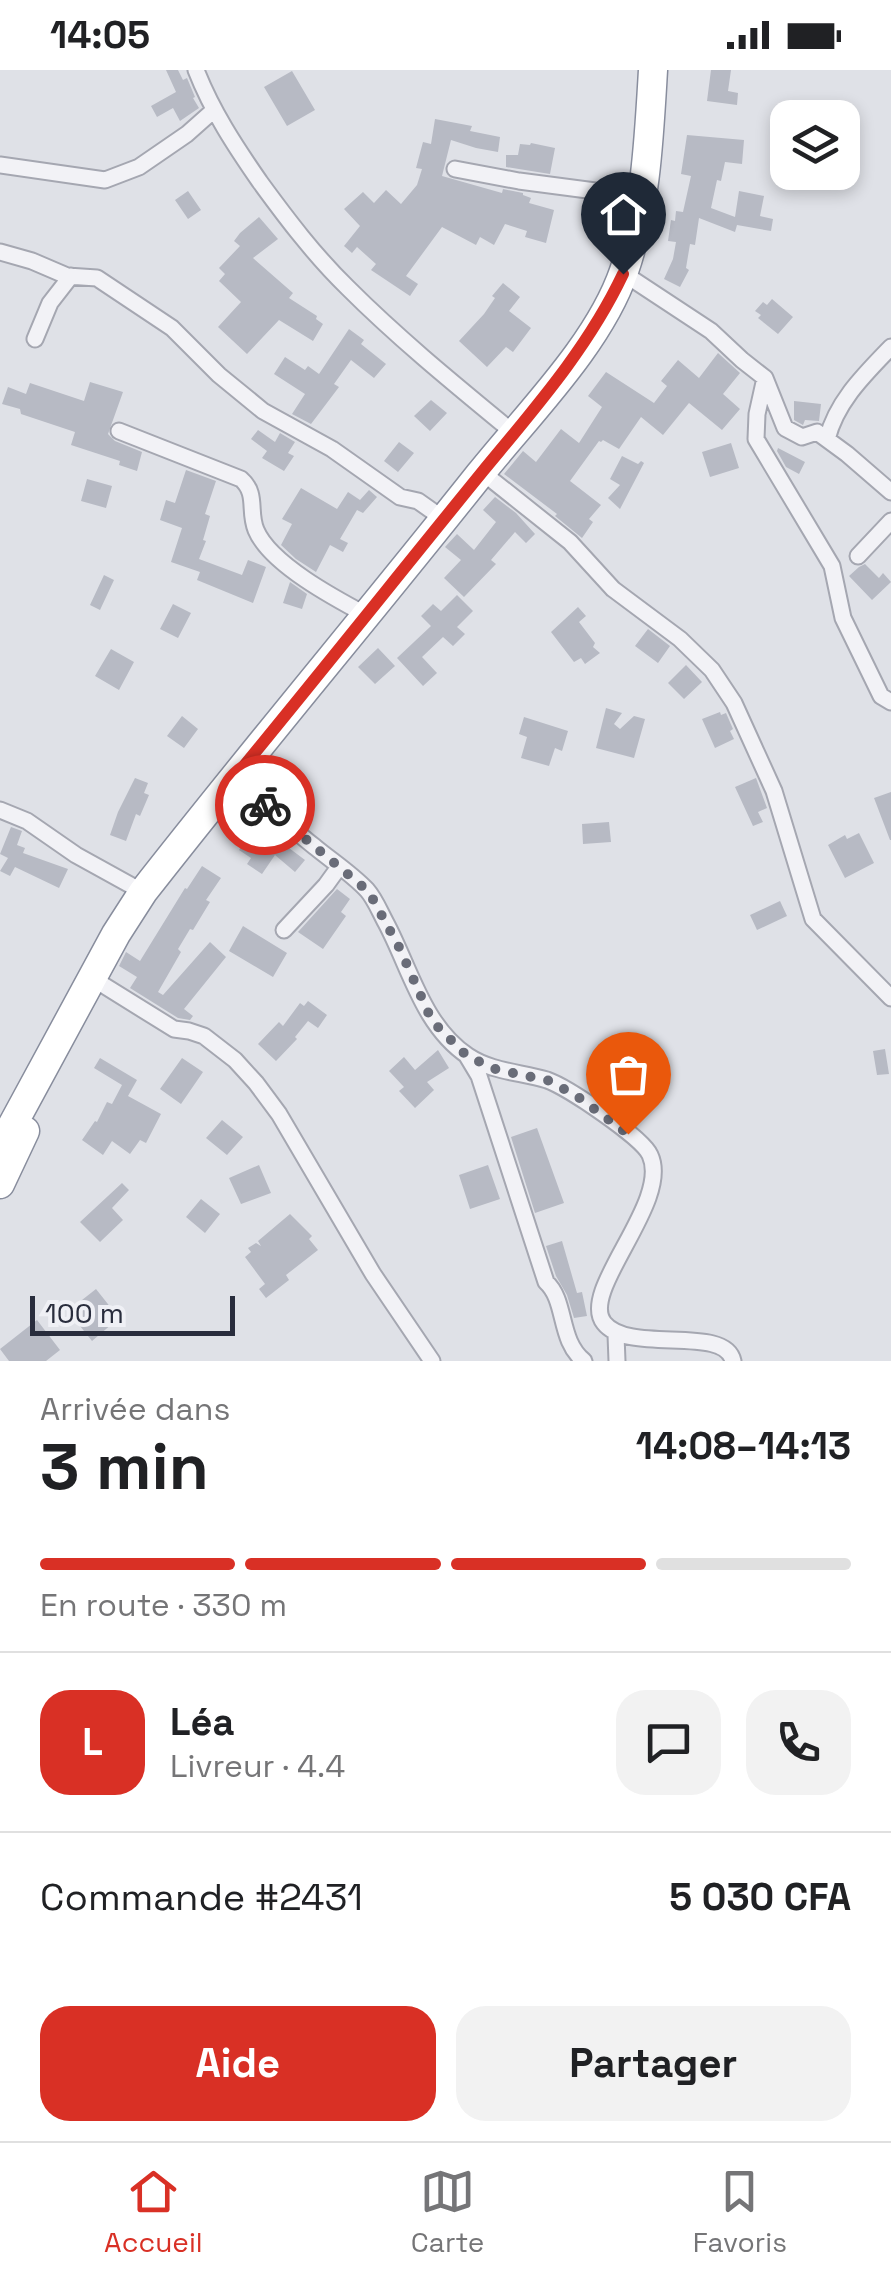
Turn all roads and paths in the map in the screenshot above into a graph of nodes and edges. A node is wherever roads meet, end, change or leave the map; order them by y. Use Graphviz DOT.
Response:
graph roads {
  1 [pos="196,70"];
  2 [pos="653,70"];
  3 [pos="214,110"];
  4 [pos="0,165"];
  5 [pos="455,169"];
  6 [pos="641,197"];
  7 [pos="0,252"];
  8 [pos="623,274"];
  9 [pos="71,276"];
  10 [pos="35,339"];
  11 [pos="891,347"];
  12 [pos="765,378"];
  13 [pos="119,431"];
  14 [pos="514,434"];
  15 [pos="826,438"];
  16 [pos="482,472"];
  17 [pos="891,492"];
  18 [pos="445,520"];
  19 [pos="891,521"];
  20 [pos="858,556"];
  21 [pos="368,616"];
  22 [pos="891,702"];
  23 [pos="234,778"];
  24 [pos="0,810"];
  25 [pos="338,866"];
  26 [pos="143,892"];
  27 [pos="284,930"];
  28 [pos="92,978"];
  29 [pos="891,998"];
  30 [pos="467,1056"];
  31 [pos="41,1070"];
  32 [pos="0,1148"];
  33 [pos="0,1184"];
  34 [pos="616,1335"];
  35 [pos="432,1361"];
  36 [pos="584,1361"];
  37 [pos="617,1361"];
  38 [pos="733,1361"];
  1 -- 3 [label="street"];
  2 -- 6 [label="highway"];
  3 -- 4 [label="street"];
  3 -- 14 [label="street"];
  5 -- 6 [label="street"];
  6 -- 8 [label="highway"];
  7 -- 9 [label="street"];
  8 -- 12 [label="street"];
  8 -- 14 [label="highway"];
  9 -- 10 [label="street"];
  9 -- 18 [label="street"];
  11 -- 15 [label="street"];
  12 -- 15 [label="street"];
  12 -- 22 [label="street"];
  13 -- 21 [label="street"];
  14 -- 16 [label="highway"];
  15 -- 17 [label="street"];
  16 -- 18 [label="highway"];
  16 -- 29 [label="street"];
  18 -- 21 [label="highway"];
  19 -- 20 [label="street"];
  21 -- 23 [label="highway"];
  23 -- 25 [label="street"];
  23 -- 26 [label="highway"];
  24 -- 26 [label="street"];
  25 -- 27 [label="street"];
  25 -- 30 [label="street"];
  26 -- 28 [label="highway"];
  28 -- 31 [label="highway"];
  28 -- 35 [label="street"];
  30 -- 34 [label="street"];
  30 -- 36 [label="street"];
  31 -- 32 [label="highway"];
  31 -- 33 [label="highway"];
  34 -- 37 [label="street"];
  34 -- 38 [label="street"];
}
